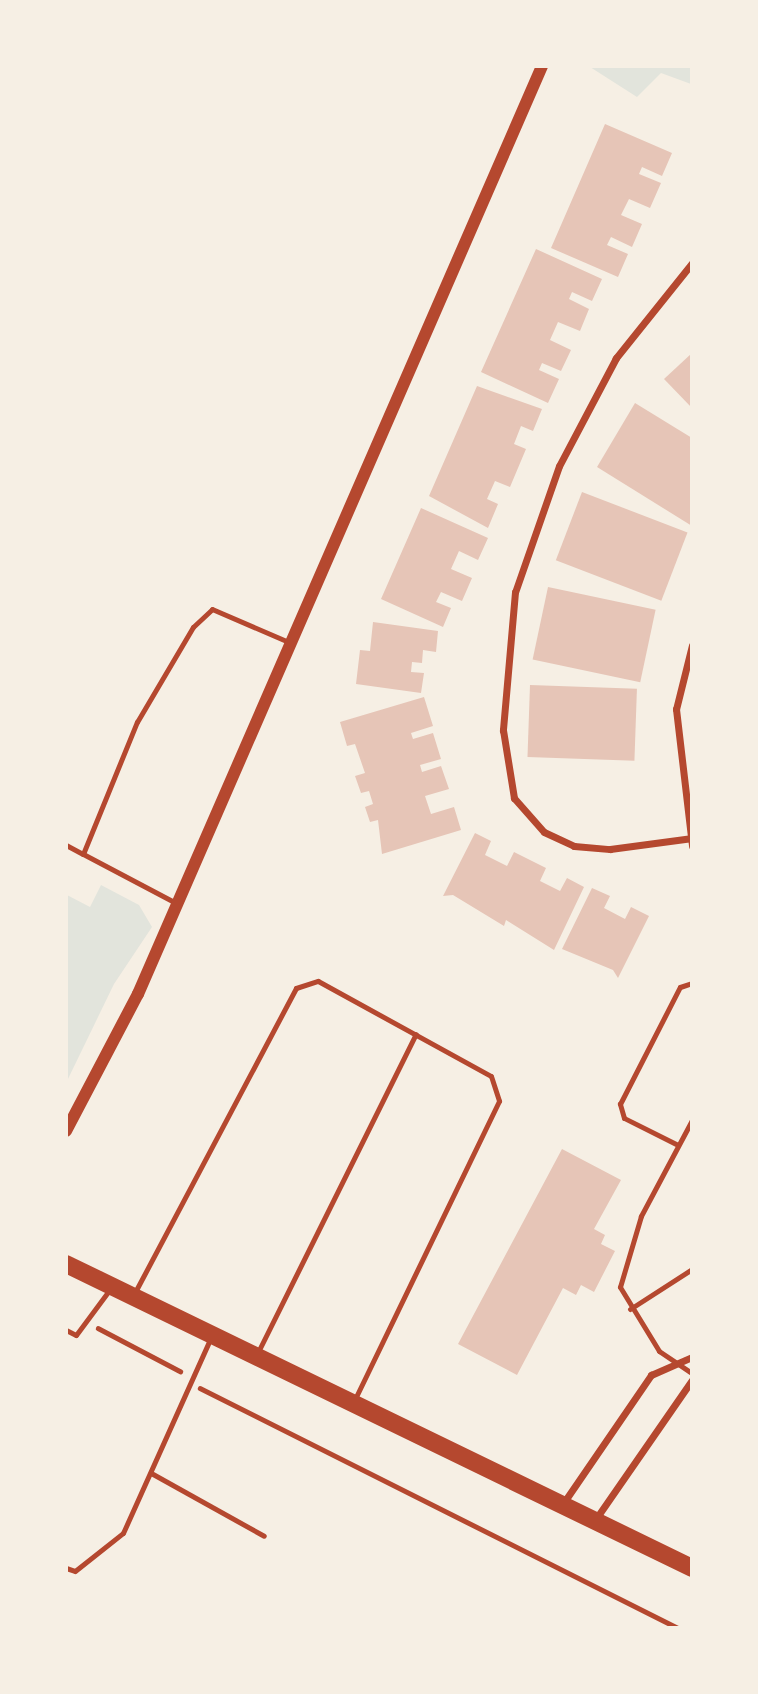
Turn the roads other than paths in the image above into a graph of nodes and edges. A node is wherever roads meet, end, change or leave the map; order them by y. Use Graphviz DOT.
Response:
graph roads {
  1 [pos="542,66"];
  2 [pos="691,263"];
  3 [pos="291,643"];
  4 [pos="691,645"];
  5 [pos="691,841"];
  6 [pos="66,845"];
  7 [pos="83,854"];
  8 [pos="177,903"];
  9 [pos="691,983"];
  10 [pos="416,1034"];
  11 [pos="691,1120"];
  12 [pos="66,1131"];
  13 [pos="678,1145"];
  14 [pos="66,1264"];
  15 [pos="691,1269"];
  16 [pos="113,1285"];
  17 [pos="134,1294"];
  18 [pos="630,1309"];
  19 [pos="66,1330"];
  20 [pos="212,1334"];
  21 [pos="257,1355"];
  22 [pos="691,1357"];
  23 [pos="677,1364"];
  24 [pos="691,1373"];
  25 [pos="691,1380"];
  26 [pos="353,1402"];
  27 [pos="151,1473"];
  28 [pos="562,1505"];
  29 [pos="594,1521"];
  30 [pos="264,1536"];
  31 [pos="66,1568"];
  32 [pos="691,1568"];
  1 -- 3 [label="street"];
  2 -- 5 [label="street"];
  3 -- 7 [label="lane"];
  3 -- 8 [label="street"];
  4 -- 5 [label="street"];
  6 -- 7 [label="lane"];
  7 -- 8 [label="lane"];
  8 -- 12 [label="street"];
  9 -- 13 [label="lane"];
  10 -- 17 [label="lane"];
  10 -- 21 [label="lane"];
  10 -- 26 [label="lane"];
  11 -- 13 [label="lane"];
  13 -- 18 [label="lane"];
  14 -- 16 [label="main road"];
  15 -- 18 [label="lane"];
  16 -- 17 [label="main road"];
  16 -- 19 [label="lane"];
  17 -- 20 [label="main road"];
  18 -- 23 [label="lane"];
  20 -- 21 [label="main road"];
  20 -- 27 [label="lane"];
  21 -- 26 [label="main road"];
  22 -- 23 [label="street"];
  23 -- 24 [label="lane"];
  23 -- 28 [label="street"];
  25 -- 29 [label="street"];
  26 -- 28 [label="main road"];
  27 -- 30 [label="lane"];
  27 -- 31 [label="lane"];
  28 -- 29 [label="main road"];
  29 -- 32 [label="main road"];
}
